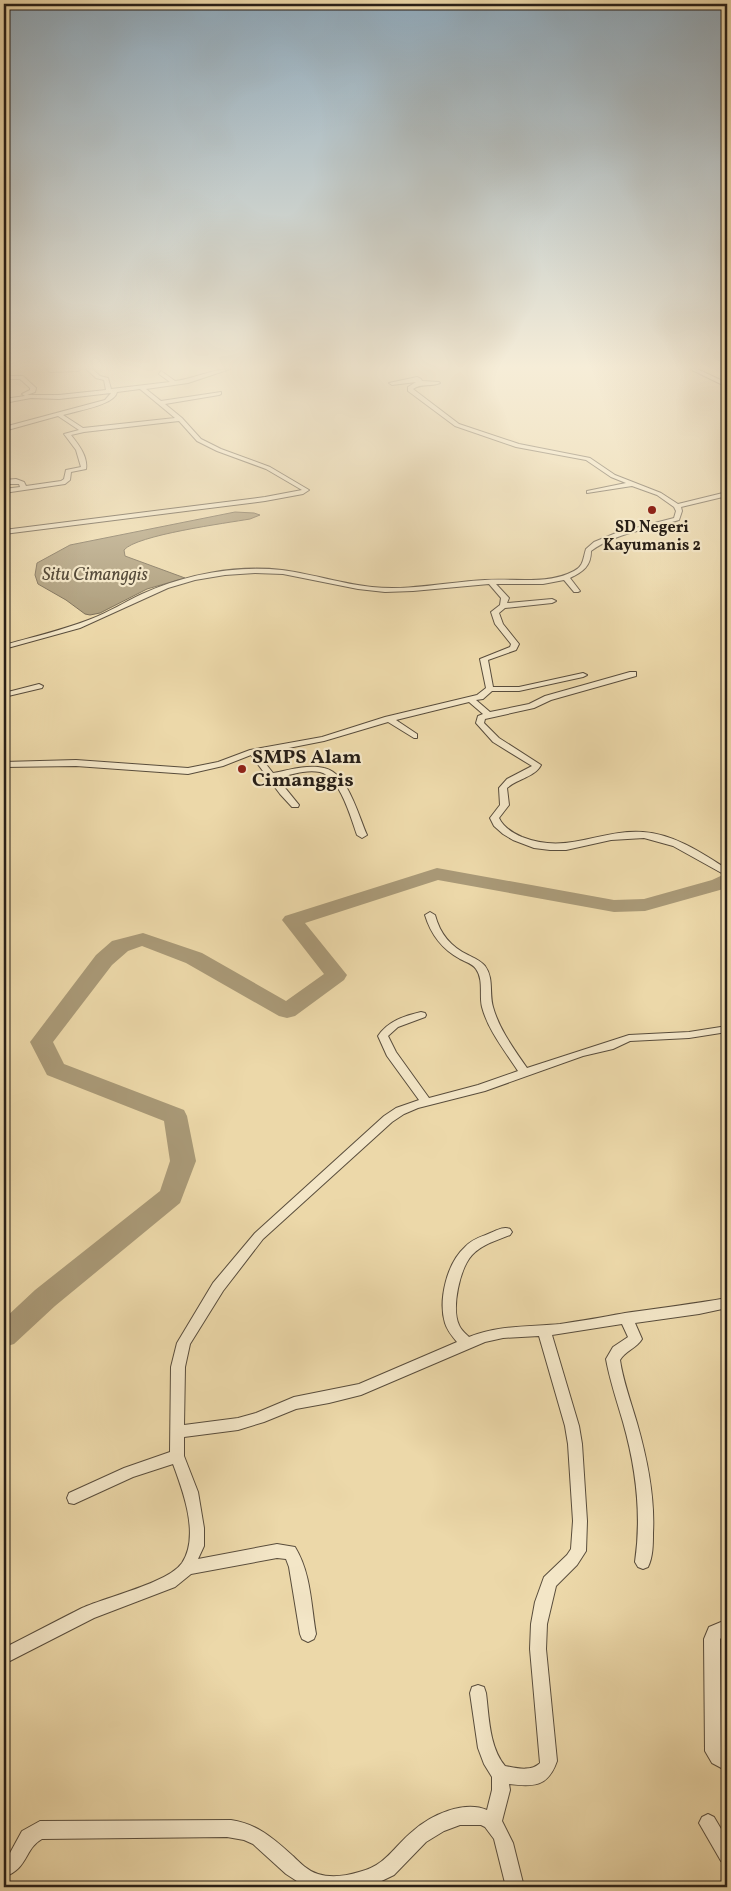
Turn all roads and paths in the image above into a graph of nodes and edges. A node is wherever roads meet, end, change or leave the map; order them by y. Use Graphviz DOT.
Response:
graph roads {
  1 [pos="82,457"];
  2 [pos="241,457"];
  3 [pos="579,457"];
  4 [pos="4,482"];
  5 [pos="631,484"];
  6 [pos="22,488"];
  7 [pos="4,491"];
  8 [pos="589,492"];
  9 [pos="727,494"];
  10 [pos="677,506"];
  11 [pos="4,532"];
  12 [pos="565,576"];
  13 [pos="491,582"];
  14 [pos="576,591"];
  15 [pos="552,601"];
  16 [pos="503,606"];
  17 [pos="4,647"];
  18 [pos="634,674"];
  19 [pos="583,675"];
  20 [pos="39,686"];
  21 [pos="490,689"];
  22 [pos="4,694"];
  23 [pos="471,700"];
  24 [pos="488,715"];
  25 [pos="388,719"];
  26 [pos="414,736"];
  27 [pos="253,752"];
  28 [pos="4,765"];
  29 [pos="272,776"];
  30 [pos="295,805"];
  31 [pos="362,835"];
  32 [pos="727,873"];
  33 [pos="430,915"];
  34 [pos="421,1015"];
  35 [pos="727,1029"];
  36 [pos="526,1073"];
  37 [pos="426,1102"];
  38 [pos="506,1232"];
  39 [pos="727,1303"];
  40 [pos="626,1318"];
  41 [pos="544,1330"];
  42 [pos="466,1343"];
  43 [pos="177,1432"];
  44 [pos="177,1456"];
  45 [pos="74,1498"];
  46 [pos="643,1562"];
  47 [pos="187,1568"];
  48 [pos="727,1630"];
  49 [pos="308,1634"];
  50 [pos="4,1656"];
  51 [pos="478,1693"];
  52 [pos="727,1763"];
  53 [pos="500,1774"];
  54 [pos="708,1823"];
  55 [pos="493,1824"];
  56 [pos="727,1854"];
  57 [pos="4,1868"];
  58 [pos="515,1887"];
  1 -- 6 [label="street"];
  2 -- 11 [label="street"];
  3 -- 5 [label="street"];
  4 -- 6 [label="street"];
  5 -- 8 [label="street"];
  5 -- 10 [label="street"];
  6 -- 7 [label="street"];
  9 -- 10 [label="street"];
  10 -- 12 [label="street"];
  12 -- 13 [label="street"];
  12 -- 14 [label="street"];
  13 -- 16 [label="street"];
  13 -- 17 [label="street"];
  15 -- 16 [label="street"];
  16 -- 21 [label="street"];
  18 -- 24 [label="street"];
  19 -- 21 [label="street"];
  20 -- 22 [label="street"];
  21 -- 23 [label="street"];
  23 -- 24 [label="street"];
  23 -- 25 [label="street"];
  24 -- 32 [label="street"];
  25 -- 26 [label="street"];
  25 -- 27 [label="street"];
  27 -- 28 [label="street"];
  27 -- 29 [label="street"];
  29 -- 30 [label="street"];
  29 -- 31 [label="street"];
  33 -- 36 [label="street"];
  34 -- 37 [label="street"];
  35 -- 36 [label="street"];
  36 -- 37 [label="street"];
  37 -- 43 [label="street"];
  38 -- 42 [label="street"];
  39 -- 40 [label="street"];
  40 -- 41 [label="street"];
  40 -- 46 [label="street"];
  41 -- 42 [label="street"];
  41 -- 53 [label="street"];
  42 -- 43 [label="street"];
  43 -- 44 [label="street"];
  44 -- 45 [label="street"];
  44 -- 47 [label="street"];
  47 -- 49 [label="street"];
  47 -- 50 [label="street"];
  48 -- 52 [label="street"];
  51 -- 53 [label="street"];
  53 -- 55 [label="street"];
  54 -- 56 [label="street"];
  55 -- 57 [label="street"];
  55 -- 58 [label="street"];
}
